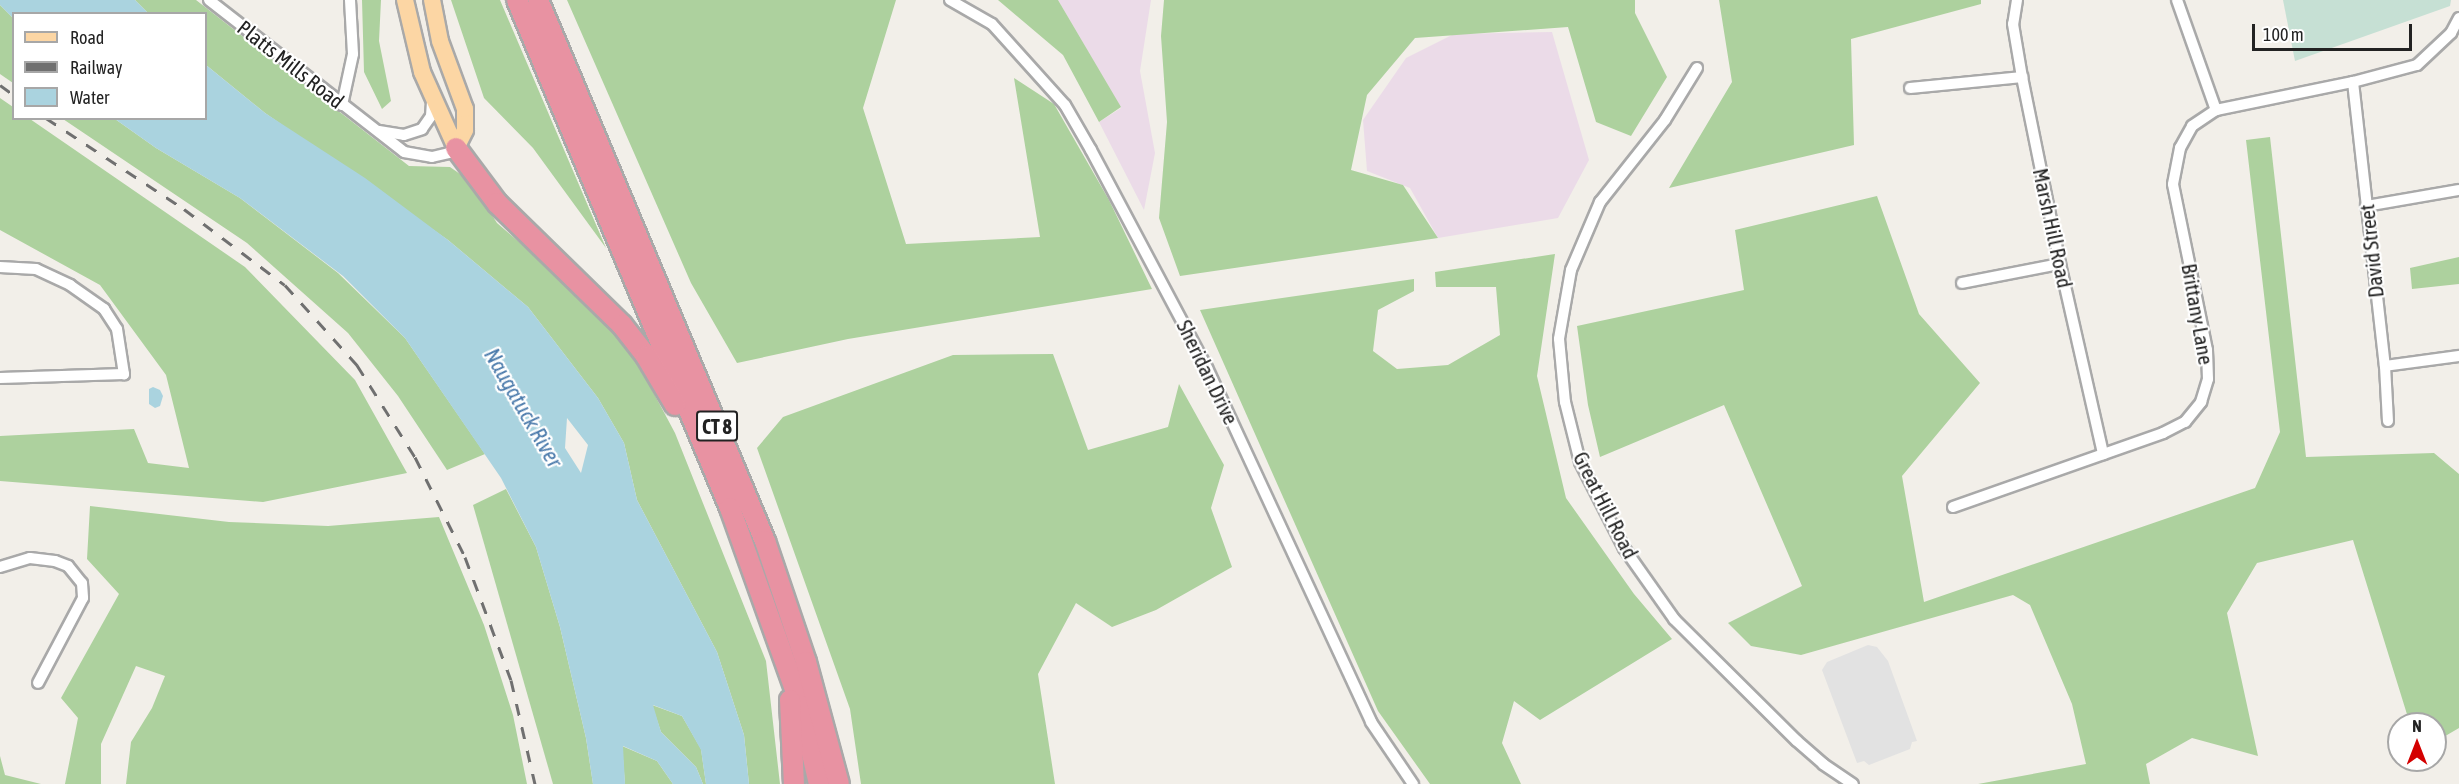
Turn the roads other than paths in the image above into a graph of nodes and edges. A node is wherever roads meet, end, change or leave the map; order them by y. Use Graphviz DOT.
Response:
graph roads {
  1 [pos="209,0"];
  2 [pos="350,0"];
  3 [pos="405,0"];
  4 [pos="432,0"];
  5 [pos="517,0"];
  6 [pos="538,0"];
  7 [pos="547,0"];
  8 [pos="950,0"];
  9 [pos="2018,0"];
  10 [pos="2177,0"];
  11 [pos="2459,18"];
  12 [pos="1697,68"];
  13 [pos="2022,77"];
  14 [pos="2353,82"];
  15 [pos="575,87"];
  16 [pos="1910,88"];
  17 [pos="432,99"];
  18 [pos="342,105"];
  19 [pos="2216,110"];
  20 [pos="372,129"];
  21 [pos="456,148"];
  22 [pos="2459,190"];
  23 [pos="2366,206"];
  24 [pos="2060,264"];
  25 [pos="0,267"];
  26 [pos="1962,283"];
  27 [pos="2459,356"];
  28 [pos="2385,366"];
  29 [pos="0,378"];
  30 [pos="2388,421"];
  31 [pos="2103,454"];
  32 [pos="1953,507"];
  33 [pos="730,508"];
  34 [pos="0,567"];
  35 [pos="776,633"];
  36 [pos="38,683"];
  37 [pos="794,784"];
  38 [pos="819,784"];
  39 [pos="838,784"];
  40 [pos="1413,784"];
  41 [pos="1853,784"];
  1 -- 18 [label="street, Platts Mills Road"];
  2 -- 18 [label="street"];
  3 -- 17 [label="main road"];
  4 -- 21 [label="main road"];
  5 -- 33 [label="highway, CT 8"];
  6 -- 15 [label="highway, CT 8"];
  7 -- 15 [label="highway"];
  8 -- 40 [label="street, Sheridan Drive"];
  9 -- 13 [label="street, Marsh Hill Road"];
  10 -- 19 [label="street"];
  11 -- 14 [label="street, Brittany Lane"];
  12 -- 41 [label="street, Great Hill Road"];
  13 -- 16 [label="street"];
  13 -- 24 [label="street, Marsh Hill Road"];
  14 -- 19 [label="street, Brittany Lane"];
  14 -- 23 [label="street, David Street"];
  15 -- 39 [label="highway, CT 8"];
  17 -- 20 [label="street, Platts Mills Road"];
  17 -- 21 [label="main road"];
  18 -- 20 [label="street, Platts Mills Road"];
  19 -- 31 [label="street, Brittany Lane"];
  20 -- 21 [label="street, Platts Mills Road"];
  21 -- 33 [label="highway"];
  22 -- 23 [label="street"];
  23 -- 28 [label="street, David Street"];
  24 -- 26 [label="street"];
  24 -- 31 [label="street, Marsh Hill Road"];
  25 -- 29 [label="street"];
  27 -- 28 [label="street"];
  28 -- 30 [label="street, David Street"];
  31 -- 32 [label="street, Brittany Lane"];
  33 -- 35 [label="highway, CT 8"];
  34 -- 36 [label="street"];
  35 -- 37 [label="highway"];
  35 -- 38 [label="highway, CT 8"];
}
